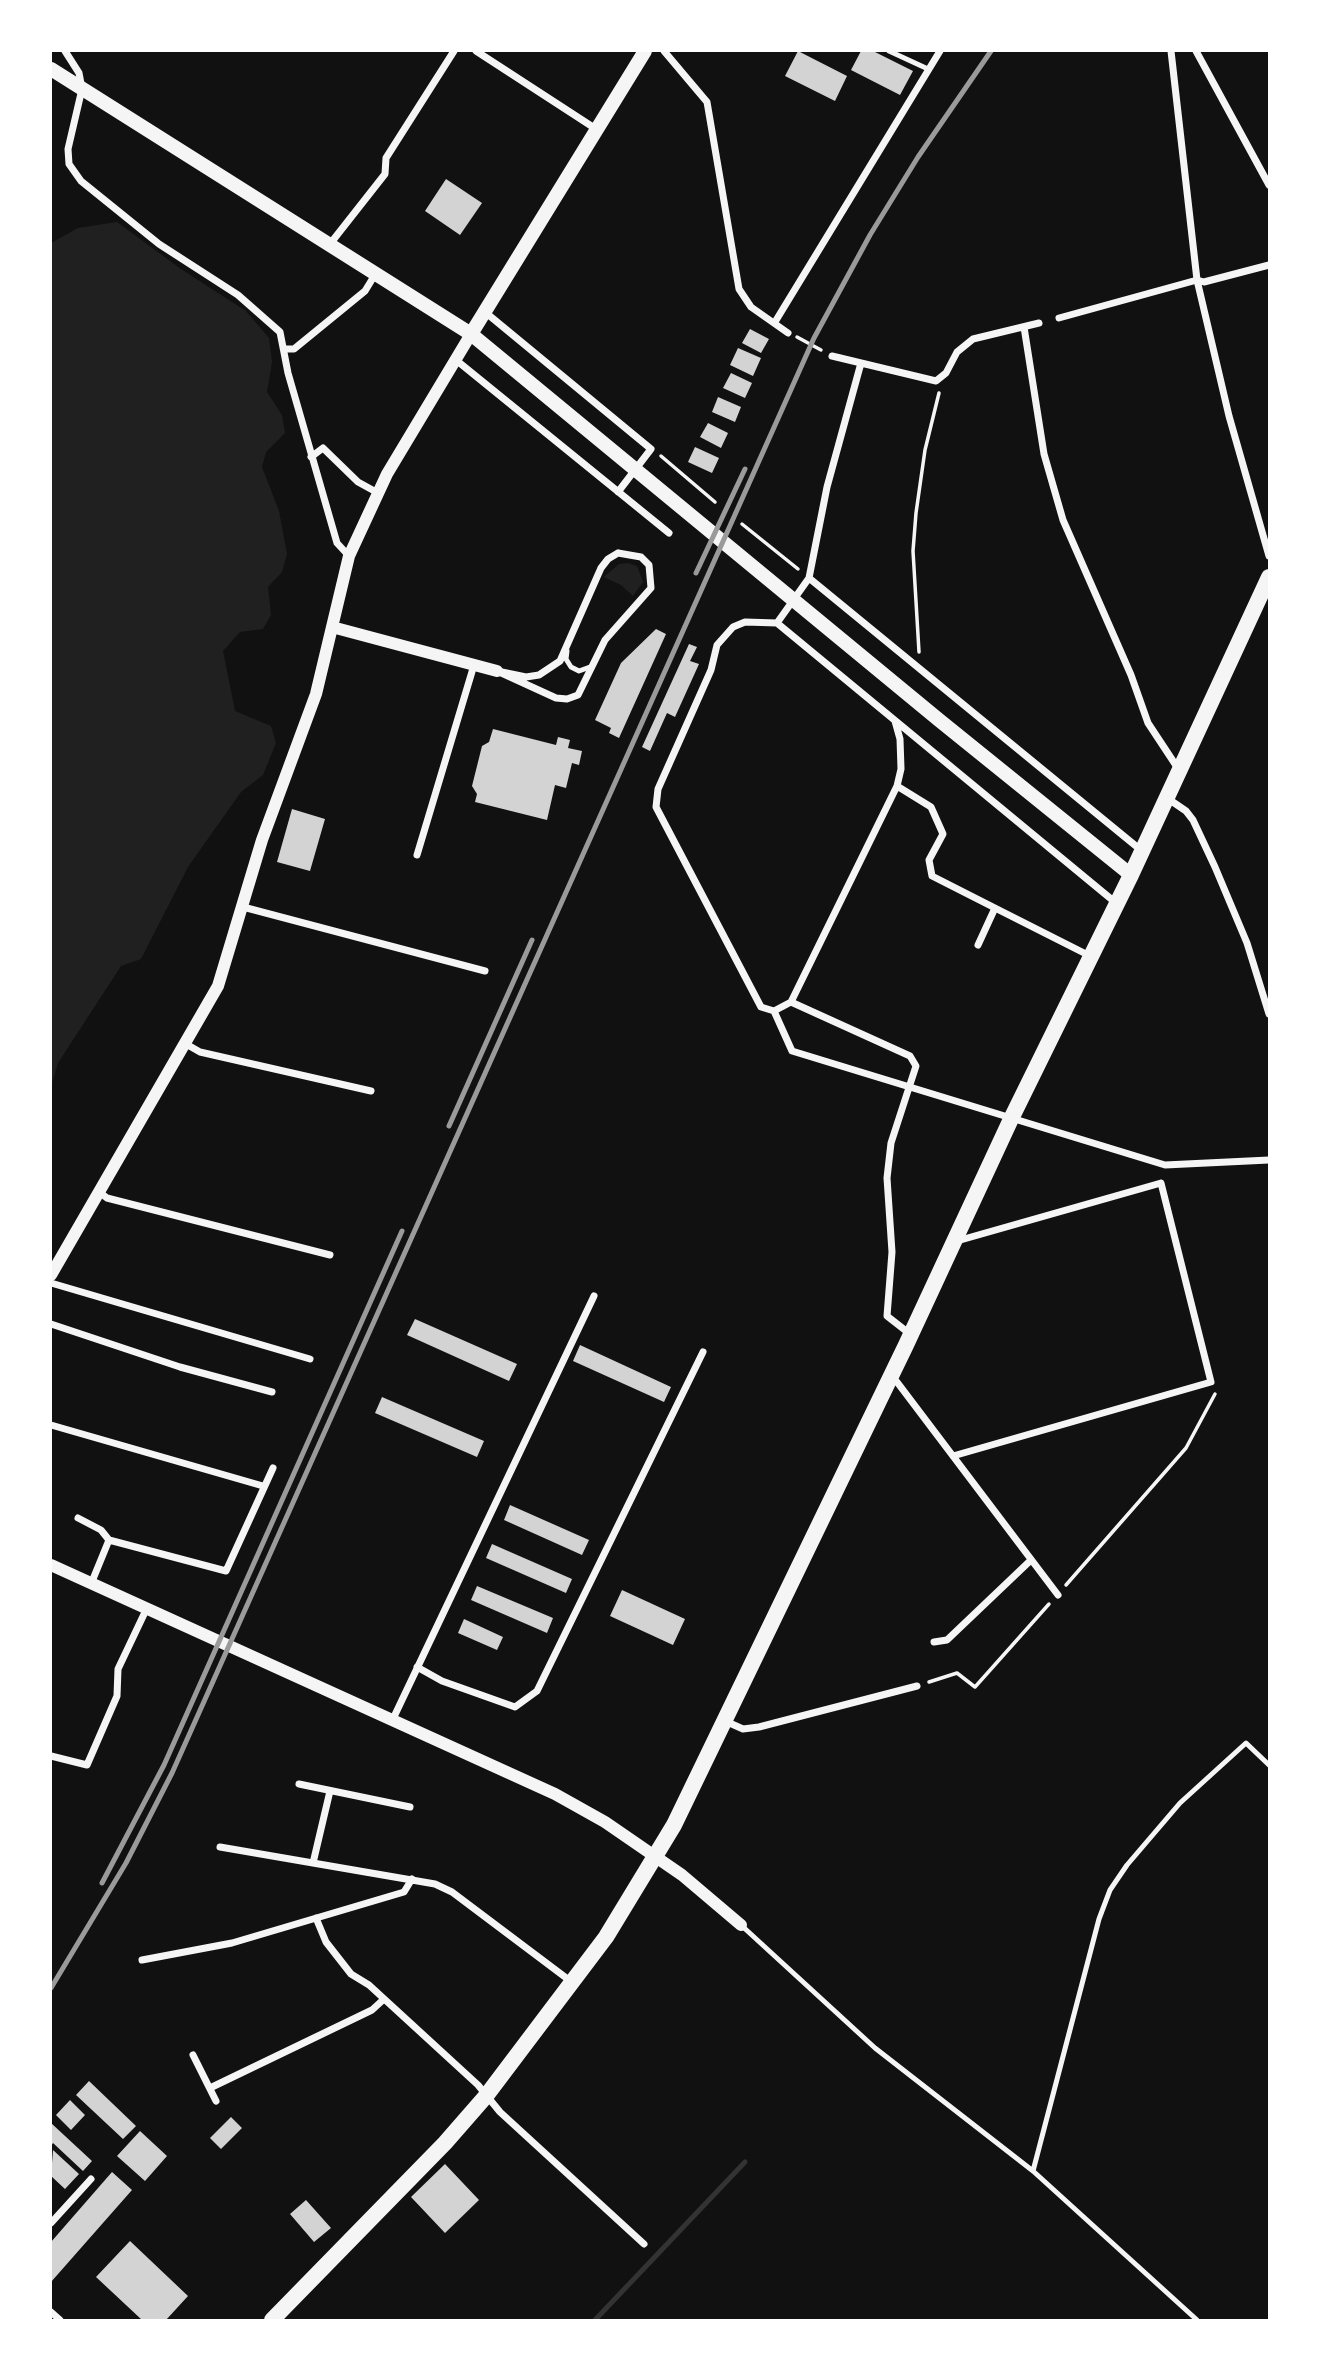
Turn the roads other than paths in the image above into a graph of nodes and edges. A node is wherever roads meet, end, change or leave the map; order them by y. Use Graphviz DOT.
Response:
graph roads {
  1 [pos="65,51"];
  2 [pos="454,51"];
  3 [pos="476,51"];
  4 [pos="645,51"];
  5 [pos="664,51"];
  6 [pos="889,51"];
  7 [pos="940,51"];
  8 [pos="1171,51"];
  9 [pos="1196,51"];
  10 [pos="51,69"];
  11 [pos="928,69"];
  12 [pos="82,89"];
  13 [pos="596,129"];
  14 [pos="1269,185"];
  15 [pos="330,244"];
  16 [pos="1269,265"];
  17 [pos="376,273"];
  18 [pos="1197,279"];
  19 [pos="485,312"];
  20 [pos="1059,318"];
  21 [pos="775,322"];
  22 [pos="1039,323"];
  23 [pos="1024,327"];
  24 [pos="788,333"];
  25 [pos="471,334"];
  26 [pos="286,349"];
  27 [pos="832,356"];
  28 [pos="456,360"];
  29 [pos="861,363"];
  30 [pos="311,457"];
  31 [pos="618,492"];
  32 [pos="378,493"];
  33 [pos="669,533"];
  34 [pos="349,556"];
  35 [pos="1269,556"];
  36 [pos="809,578"];
  37 [pos="1269,578"];
  38 [pos="1265,597"];
  39 [pos="777,623"];
  40 [pos="332,627"];
  41 [pos="567,650"];
  42 [pos="595,663"];
  43 [pos="474,665"];
  44 [pos="497,671"];
  45 [pos="895,720"];
  46 [pos="1180,770"];
  47 [pos="897,786"];
  48 [pos="1167,797"];
  49 [pos="1142,851"];
  50 [pos="416,855"];
  51 [pos="1131,875"];
  52 [pos="1116,903"];
  53 [pos="243,907"];
  54 [pos="995,908"];
  55 [pos="978,945"];
  56 [pos="1090,956"];
  57 [pos="485,971"];
  58 [pos="791,1002"];
  59 [pos="774,1011"];
  60 [pos="1269,1014"];
  61 [pos="186,1044"];
  62 [pos="909,1088"];
  63 [pos="371,1091"];
  64 [pos="1011,1119"];
  65 [pos="1269,1160"];
  66 [pos="97,1191"];
  67 [pos="954,1242"];
  68 [pos="330,1255"];
  69 [pos="51,1275"];
  70 [pos="51,1283"];
  71 [pos="594,1296"];
  72 [pos="51,1324"];
  73 [pos="911,1334"];
  74 [pos="703,1352"];
  75 [pos="310,1359"];
  76 [pos="889,1377"];
  77 [pos="272,1392"];
  78 [pos="51,1426"];
  79 [pos="953,1456"];
  80 [pos="273,1468"];
  81 [pos="264,1486"];
  82 [pos="78,1518"];
  83 [pos="109,1540"];
  84 [pos="1031,1560"];
  85 [pos="51,1565"];
  86 [pos="91,1584"];
  87 [pos="1058,1595"];
  88 [pos="146,1610"];
  89 [pos="934,1642"];
  90 [pos="417,1667"];
  91 [pos="917,1686"];
  92 [pos="392,1721"];
  93 [pos="725,1721"];
  94 [pos="51,1756"];
  95 [pos="1269,1765"];
  96 [pos="299,1784"];
  97 [pos="330,1791"];
  98 [pos="410,1807"];
  99 [pos="220,1847"];
  100 [pos="655,1856"];
  101 [pos="313,1863"];
  102 [pos="412,1879"];
  103 [pos="316,1918"];
  104 [pos="741,1925"];
  105 [pos="142,1960"];
  106 [pos="573,1984"];
  107 [pos="384,1999"];
  108 [pos="193,2055"];
  109 [pos="210,2088"];
  110 [pos="486,2096"];
  111 [pos="216,2101"];
  112 [pos="1033,2171"];
  113 [pos="91,2179"];
  114 [pos="51,2223"];
  115 [pos="644,2244"];
  116 [pos="51,2312"];
  117 [pos="60,2320"];
  118 [pos="272,2320"];
  119 [pos="1197,2320"];
  1 -- 12 [label="street"];
  2 -- 15 [label="street"];
  3 -- 13 [label="street"];
  4 -- 13 [label="main road"];
  5 -- 21 [label="street"];
  6 -- 11 [label="lane"];
  7 -- 11 [label="street"];
  8 -- 18 [label="street"];
  9 -- 14 [label="street"];
  10 -- 12 [label="main road"];
  11 -- 21 [label="street"];
  12 -- 15 [label="main road"];
  12 -- 26 [label="street"];
  13 -- 19 [label="main road"];
  15 -- 17 [label="main road"];
  16 -- 18 [label="street"];
  17 -- 25 [label="main road"];
  17 -- 26 [label="street"];
  18 -- 20 [label="street"];
  18 -- 35 [label="street"];
  19 -- 25 [label="main road"];
  19 -- 31 [label="street"];
  21 -- 24 [label="street"];
  22 -- 23 [label="street"];
  23 -- 29 [label="street"];
  23 -- 46 [label="street"];
  25 -- 28 [label="street"];
  25 -- 51 [label="main road"];
  26 -- 30 [label="street"];
  27 -- 29 [label="street"];
  28 -- 31 [label="street"];
  28 -- 32 [label="street"];
  29 -- 36 [label="street"];
  30 -- 32 [label="street"];
  30 -- 34 [label="street"];
  31 -- 33 [label="street"];
  32 -- 34 [label="street"];
  34 -- 40 [label="street"];
  36 -- 39 [label="street"];
  36 -- 49 [label="street"];
  37 -- 38 [label="highway"];
  38 -- 46 [label="highway"];
  39 -- 45 [label="street"];
  39 -- 59 [label="street"];
  40 -- 43 [label="street"];
  40 -- 53 [label="street"];
  41 -- 42 [label="lane"];
  41 -- 42 [label="street"];
  41 -- 44 [label="street"];
  42 -- 44 [label="street"];
  43 -- 44 [label="street"];
  43 -- 50 [label="street"];
  45 -- 47 [label="street"];
  45 -- 52 [label="street"];
  46 -- 48 [label="highway"];
  47 -- 54 [label="street"];
  47 -- 58 [label="street"];
  48 -- 49 [label="highway"];
  48 -- 60 [label="street"];
  49 -- 51 [label="highway"];
  51 -- 52 [label="highway"];
  52 -- 56 [label="highway"];
  53 -- 57 [label="street"];
  53 -- 61 [label="street"];
  54 -- 55 [label="street"];
  54 -- 56 [label="street"];
  56 -- 64 [label="highway"];
  58 -- 59 [label="street"];
  58 -- 62 [label="street"];
  59 -- 62 [label="street"];
  61 -- 63 [label="street"];
  61 -- 66 [label="street"];
  62 -- 64 [label="street"];
  62 -- 73 [label="street"];
  64 -- 65 [label="street"];
  64 -- 67 [label="highway"];
  66 -- 68 [label="street"];
  66 -- 69 [label="street"];
  67 -- 73 [label="highway"];
  67 -- 79 [label="street"];
  70 -- 75 [label="street"];
  71 -- 90 [label="street"];
  72 -- 77 [label="street"];
  73 -- 76 [label="highway"];
  74 -- 90 [label="street"];
  76 -- 79 [label="street"];
  76 -- 93 [label="highway"];
  78 -- 81 [label="street"];
  79 -- 84 [label="street"];
  80 -- 81 [label="street"];
  81 -- 83 [label="street"];
  82 -- 83 [label="street"];
  83 -- 86 [label="street"];
  84 -- 87 [label="street"];
  84 -- 89 [label="street"];
  85 -- 86 [label="street"];
  86 -- 88 [label="street"];
  88 -- 92 [label="street"];
  88 -- 94 [label="street"];
  90 -- 92 [label="street"];
  91 -- 93 [label="street"];
  92 -- 100 [label="street"];
  93 -- 100 [label="highway"];
  95 -- 112 [label="lane"];
  96 -- 97 [label="street"];
  97 -- 98 [label="street"];
  97 -- 101 [label="street"];
  99 -- 101 [label="street"];
  100 -- 104 [label="street"];
  100 -- 106 [label="highway"];
  101 -- 102 [label="street"];
  102 -- 103 [label="street"];
  102 -- 106 [label="street"];
  103 -- 105 [label="street"];
  103 -- 107 [label="street"];
  104 -- 112 [label="lane"];
  106 -- 110 [label="highway"];
  107 -- 109 [label="street"];
  107 -- 110 [label="street"];
  108 -- 109 [label="street"];
  109 -- 111 [label="street"];
  110 -- 115 [label="street"];
  110 -- 118 [label="highway"];
  112 -- 119 [label="lane"];
  113 -- 114 [label="street"];
  116 -- 117 [label="street"];
}
